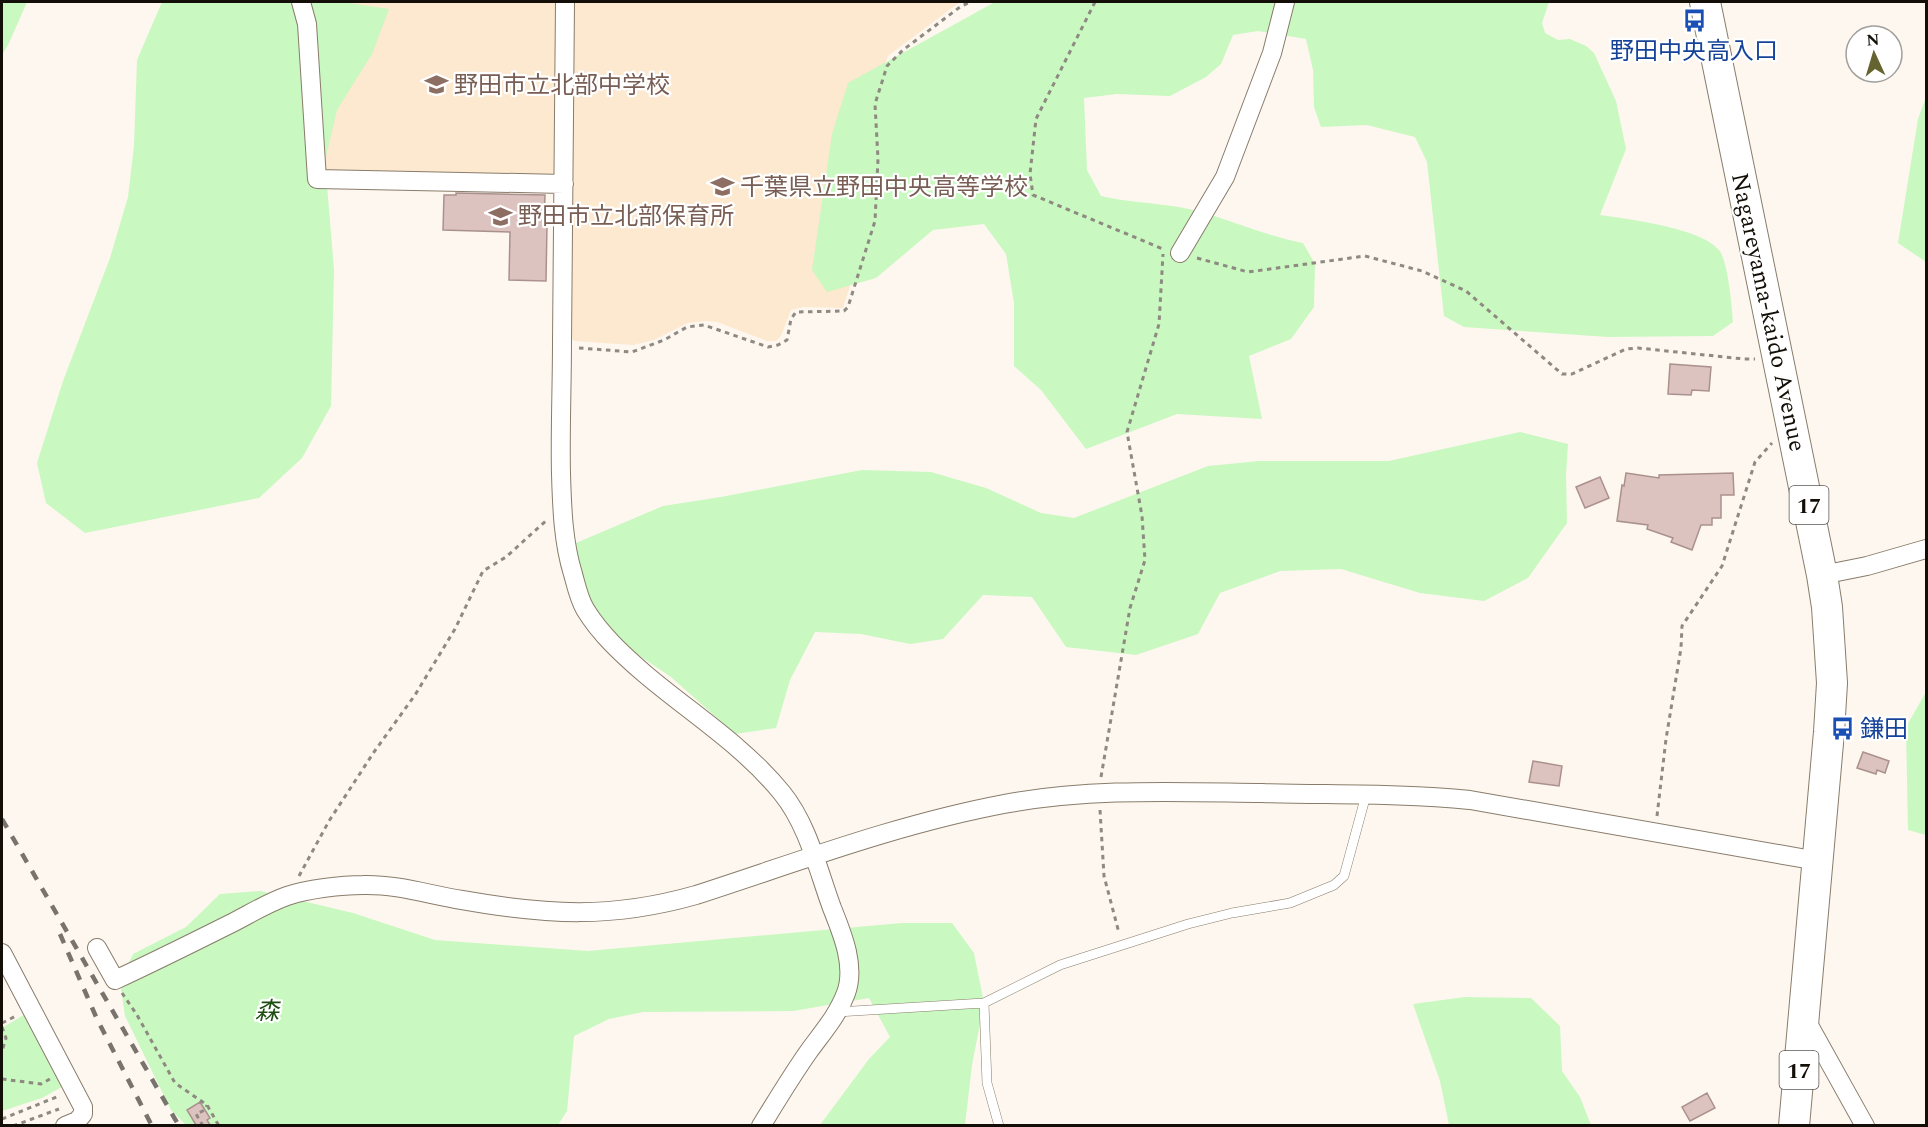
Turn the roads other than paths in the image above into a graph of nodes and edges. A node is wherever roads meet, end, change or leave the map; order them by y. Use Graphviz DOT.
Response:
graph roads {
  1 [pos="301,2"];
  2 [pos="565,2"];
  3 [pos="1285,2"];
  4 [pos="1706,2"];
  5 [pos="564,184"];
  6 [pos="1171,251"];
  7 [pos="1926,549"];
  8 [pos="1822,574"];
  9 [pos="1366,795"];
  10 [pos="813,855"];
  11 [pos="1818,861"];
  12 [pos="98,948"];
  13 [pos="4,963"];
  14 [pos="984,1003"];
  15 [pos="837,1012"];
  16 [pos="1804,1015"];
  17 [pos="65,1125"];
  18 [pos="762,1125"];
  19 [pos="999,1125"];
  20 [pos="1794,1125"];
  21 [pos="1865,1125"];
  1 -- 5 [label="street"];
  2 -- 5 [label="street"];
  3 -- 6 [label="street"];
  4 -- 8 [label="main road, Nagareyama-kaido Avenue / 17"];
  5 -- 10 [label="street"];
  7 -- 8 [label="street"];
  8 -- 11 [label="main road, Nagareyama-kaido Avenue / 17"];
  9 -- 10 [label="street"];
  9 -- 11 [label="street"];
  9 -- 14 [label="lane"];
  10 -- 12 [label="street"];
  10 -- 15 [label="street"];
  11 -- 16 [label="main road, Nagareyama-kaido Avenue / 17"];
  13 -- 17 [label="street"];
  14 -- 15 [label="lane"];
  14 -- 19 [label="lane"];
  15 -- 18 [label="street"];
  16 -- 20 [label="main road, Nagareyama-kaido Avenue / 17"];
  16 -- 21 [label="street"];
}
